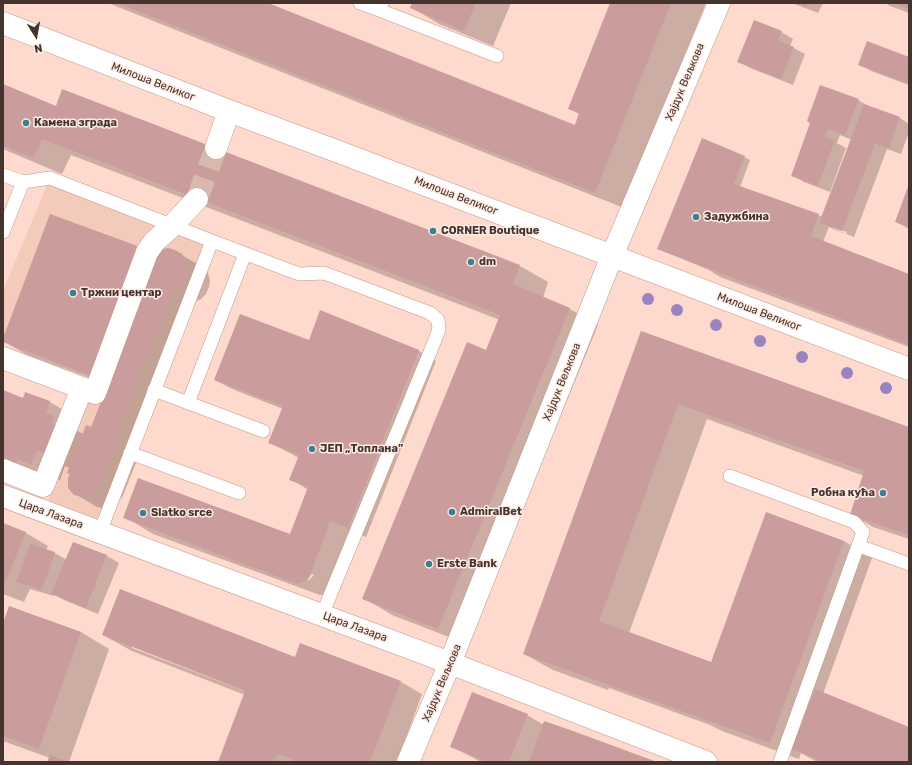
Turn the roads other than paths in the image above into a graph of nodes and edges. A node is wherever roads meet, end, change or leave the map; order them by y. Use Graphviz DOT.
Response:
graph roads {
  1 [pos="360,3"];
  2 [pos="719,3"];
  3 [pos="380,6"];
  4 [pos="3,23"];
  5 [pos="497,56"];
  6 [pos="229,111"];
  7 [pos="216,148"];
  8 [pos="3,175"];
  9 [pos="23,182"];
  10 [pos="197,199"];
  11 [pos="172,226"];
  12 [pos="3,232"];
  13 [pos="212,241"];
  14 [pos="245,254"];
  15 [pos="612,256"];
  16 [pos="3,358"];
  17 [pos="909,369"];
  18 [pos="82,388"];
  19 [pos="154,390"];
  20 [pos="188,403"];
  21 [pos="263,432"];
  22 [pos="130,453"];
  23 [pos="3,470"];
  24 [pos="730,476"];
  25 [pos="240,493"];
  26 [pos="3,496"];
  27 [pos="100,532"];
  28 [pos="859,546"];
  29 [pos="909,564"];
  30 [pos="322,615"];
  31 [pos="450,663"];
  32 [pos="408,762"];
  33 [pos="706,762"];
  34 [pos="780,762"];
  1 -- 3 [label="lane"];
  2 -- 15 [label="street, Хајдук Вељкова"];
  3 -- 5 [label="lane"];
  4 -- 6 [label="street, Милоша Великог"];
  6 -- 7 [label="street"];
  6 -- 15 [label="street, Милоша Великог"];
  8 -- 9 [label="lane"];
  9 -- 11 [label="lane"];
  9 -- 12 [label="lane"];
  10 -- 11 [label="street"];
  11 -- 13 [label="lane"];
  11 -- 18 [label="street"];
  13 -- 14 [label="lane"];
  13 -- 19 [label="lane"];
  14 -- 20 [label="lane"];
  14 -- 30 [label="lane"];
  15 -- 17 [label="street, Милоша Великог"];
  15 -- 31 [label="street, Хајдук Вељкова"];
  16 -- 18 [label="street"];
  18 -- 23 [label="street"];
  19 -- 20 [label="lane"];
  19 -- 22 [label="lane"];
  20 -- 21 [label="lane"];
  22 -- 25 [label="lane"];
  22 -- 27 [label="lane"];
  24 -- 28 [label="lane"];
  26 -- 27 [label="street, Цара Лазара"];
  27 -- 30 [label="street, Цара Лазара"];
  28 -- 29 [label="lane"];
  28 -- 34 [label="lane"];
  30 -- 31 [label="street, Цара Лазара"];
  31 -- 32 [label="street, Хајдук Вељкова"];
  31 -- 33 [label="street, Цара Лазара"];
}
